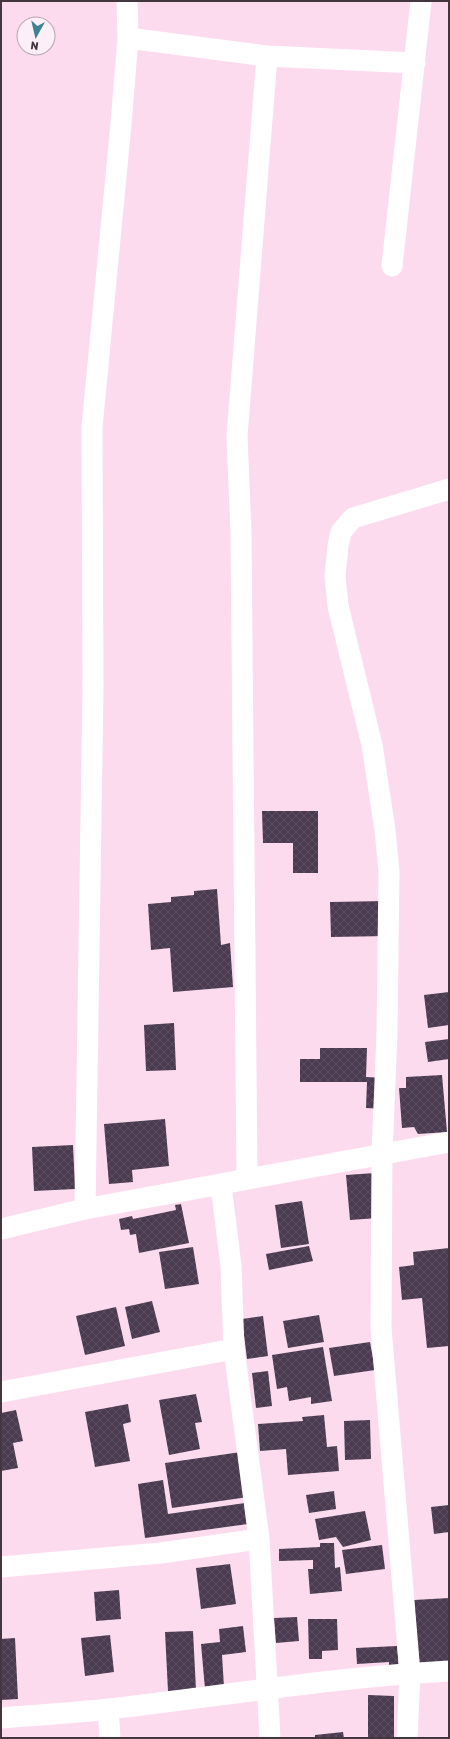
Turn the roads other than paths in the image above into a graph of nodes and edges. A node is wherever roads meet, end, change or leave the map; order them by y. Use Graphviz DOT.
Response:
graph roads {
  1 [pos="127,1"];
  2 [pos="421,1"];
  3 [pos="128,38"];
  4 [pos="267,56"];
  5 [pos="415,63"];
  6 [pos="392,266"];
  7 [pos="449,489"];
  8 [pos="449,1142"];
  9 [pos="382,1153"];
  10 [pos="247,1178"];
  11 [pos="221,1185"];
  12 [pos="85,1209"];
  13 [pos="1,1229"];
  14 [pos="234,1349"];
  15 [pos="1,1392"];
  16 [pos="259,1539"];
  17 [pos="1,1567"];
  18 [pos="449,1671"];
  19 [pos="410,1673"];
  20 [pos="268,1688"];
  21 [pos="108,1709"];
  22 [pos="1,1718"];
  23 [pos="110,1738"];
  24 [pos="270,1738"];
  25 [pos="407,1738"];
  1 -- 3 [label="street"];
  2 -- 5 [label="street"];
  3 -- 4 [label="street"];
  3 -- 12 [label="street"];
  4 -- 5 [label="street"];
  4 -- 10 [label="street"];
  5 -- 6 [label="street"];
  7 -- 9 [label="street"];
  8 -- 9 [label="street"];
  9 -- 10 [label="street"];
  9 -- 19 [label="street"];
  10 -- 11 [label="street"];
  11 -- 12 [label="street"];
  11 -- 14 [label="street"];
  12 -- 13 [label="street"];
  14 -- 15 [label="street"];
  14 -- 16 [label="street"];
  16 -- 17 [label="street"];
  16 -- 20 [label="street"];
  18 -- 19 [label="street"];
  19 -- 20 [label="street"];
  19 -- 25 [label="street"];
  20 -- 21 [label="street"];
  20 -- 24 [label="street"];
  21 -- 22 [label="street"];
  21 -- 23 [label="street"];
}
